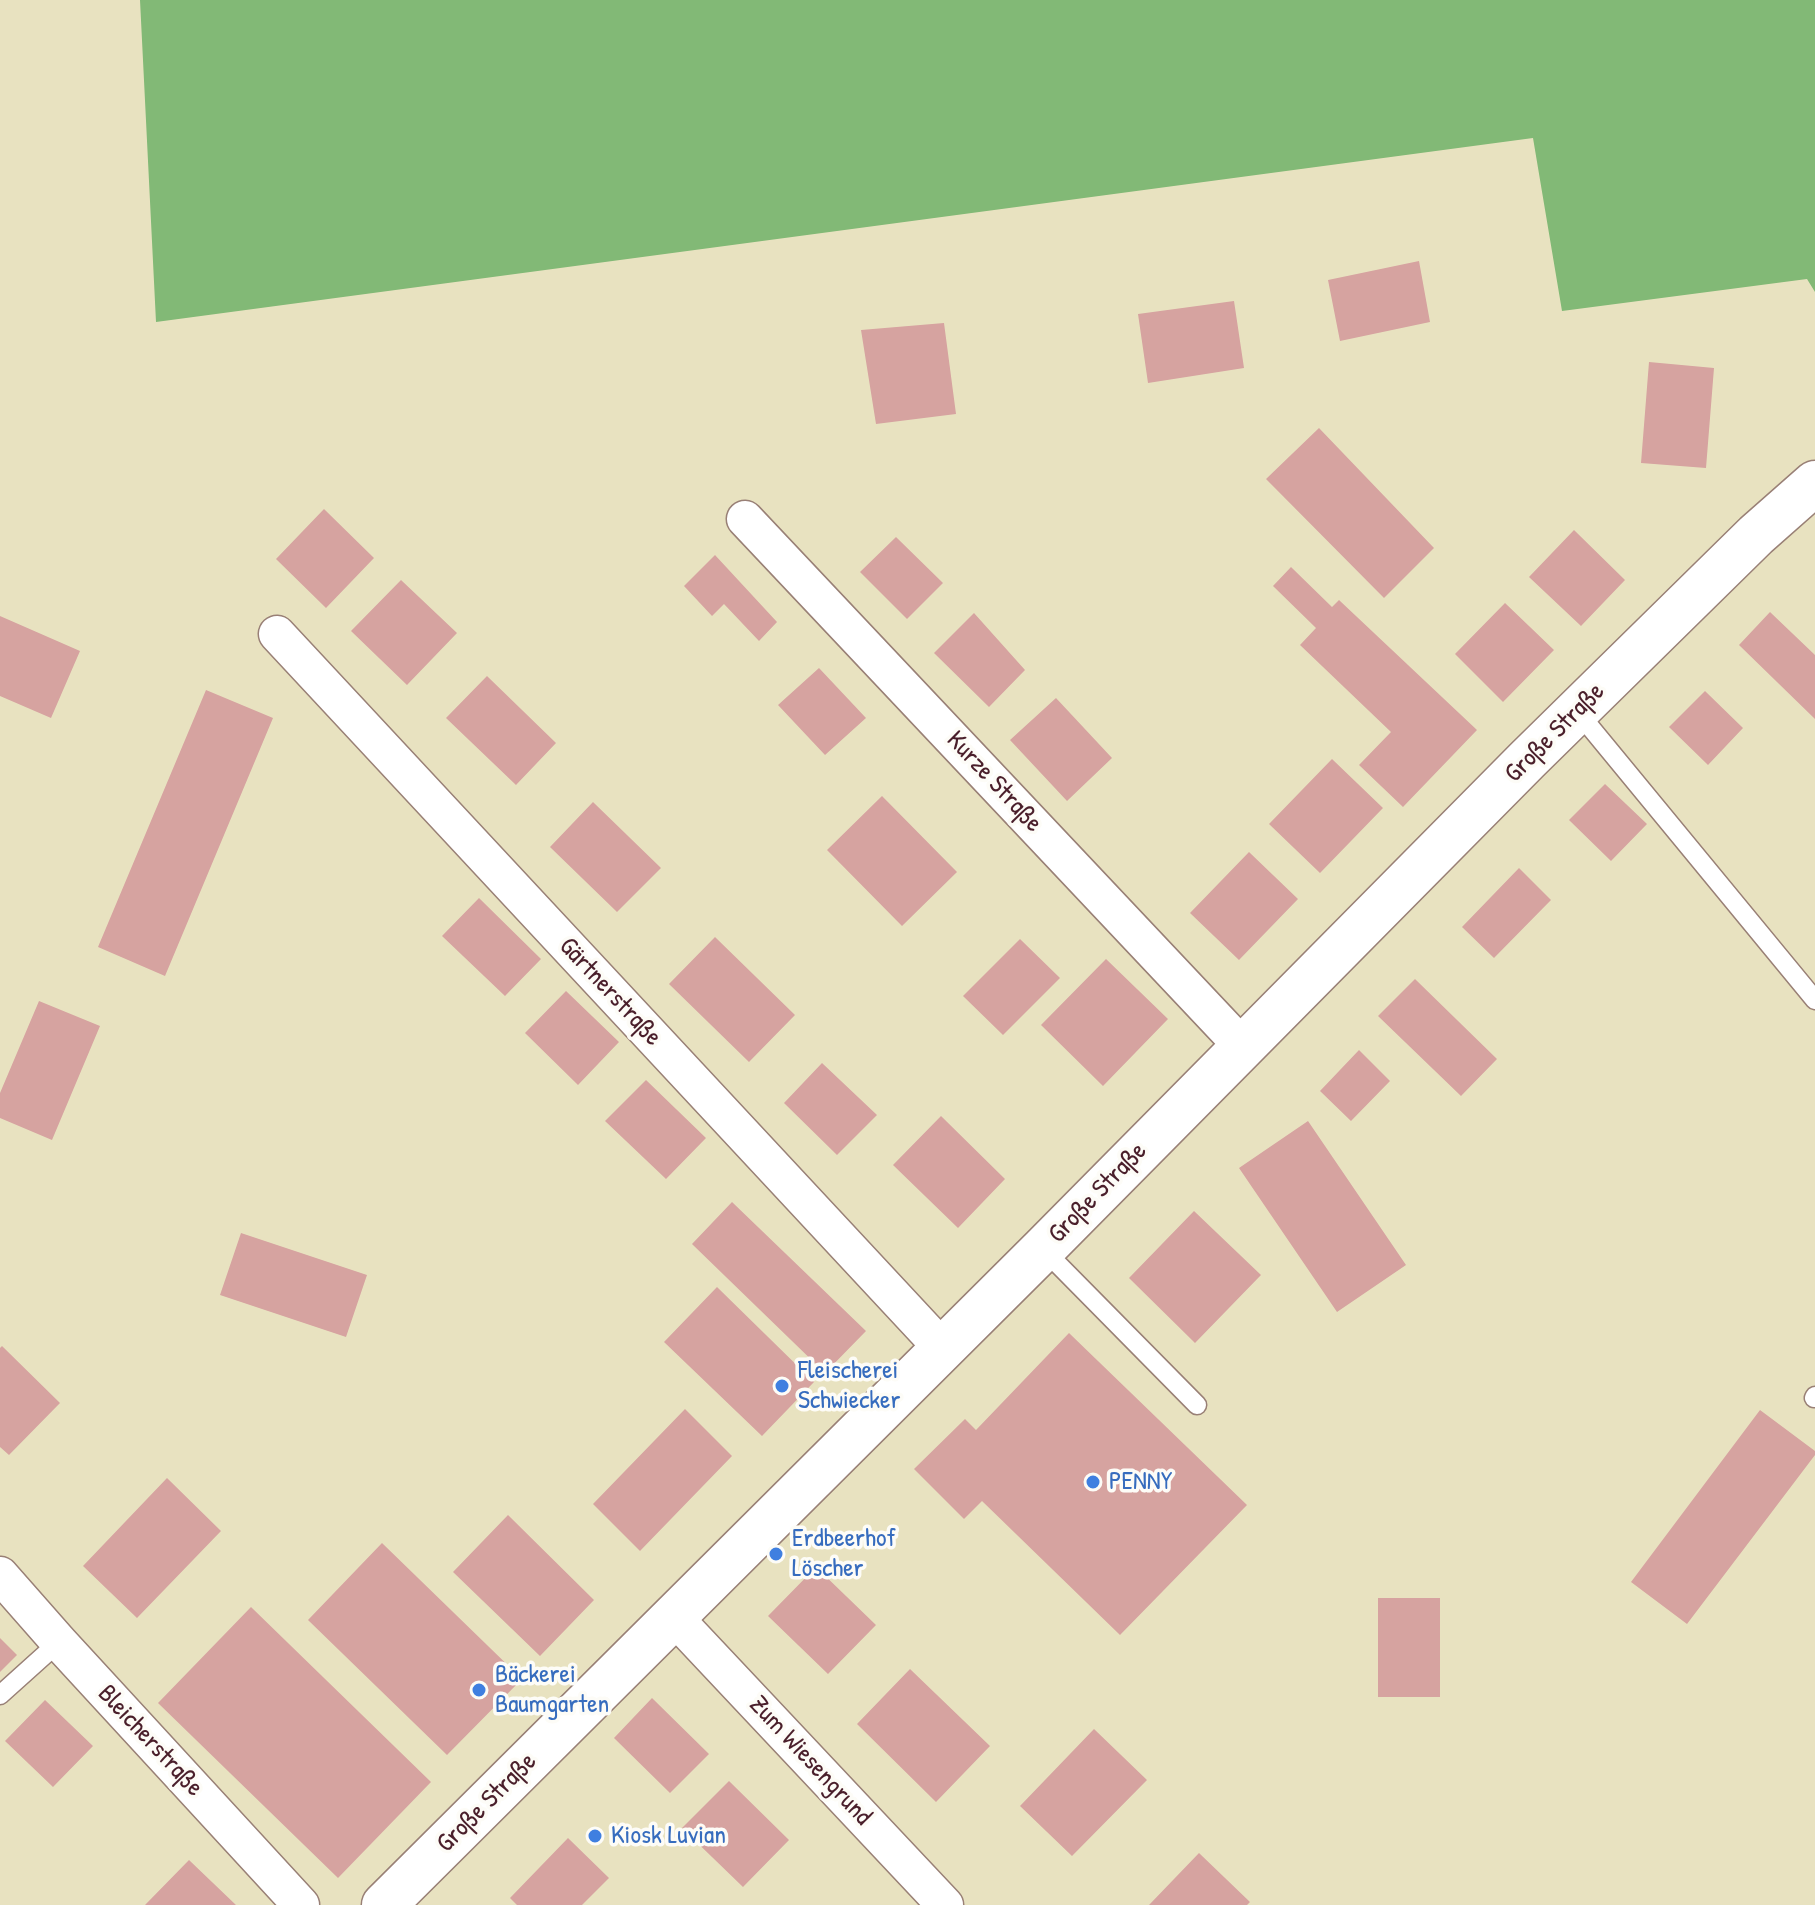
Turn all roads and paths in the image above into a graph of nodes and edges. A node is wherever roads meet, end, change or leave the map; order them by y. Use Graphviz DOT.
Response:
graph roads {
  1 [pos="1815,483"];
  2 [pos="745,519"];
  3 [pos="277,634"];
  4 [pos="1577,711"];
  5 [pos="1815,1000"];
  6 [pos="1242,1046"];
  7 [pos="1043,1249"];
  8 [pos="943,1349"];
  9 [pos="1197,1405"];
  10 [pos="0,1575"];
  11 [pos="674,1617"];
  12 [pos="59,1642"];
  13 [pos="0,1695"];
  14 [pos="301,1905"];
  15 [pos="384,1905"];
  16 [pos="945,1905"];
  1 -- 4 [label="street, Große Straße"];
  2 -- 6 [label="street, Kurze Straße"];
  3 -- 8 [label="street, Gärtnerstraße"];
  4 -- 5 [label="lane"];
  4 -- 6 [label="street, Große Straße"];
  6 -- 7 [label="street, Große Straße"];
  7 -- 8 [label="street, Große Straße"];
  7 -- 9 [label="lane"];
  8 -- 11 [label="street, Große Straße"];
  10 -- 12 [label="street, Bleicherstraße"];
  11 -- 15 [label="street, Große Straße"];
  11 -- 16 [label="street, Zum Wiesengrund"];
  12 -- 13 [label="lane"];
  12 -- 14 [label="street, Bleicherstraße"];
}
